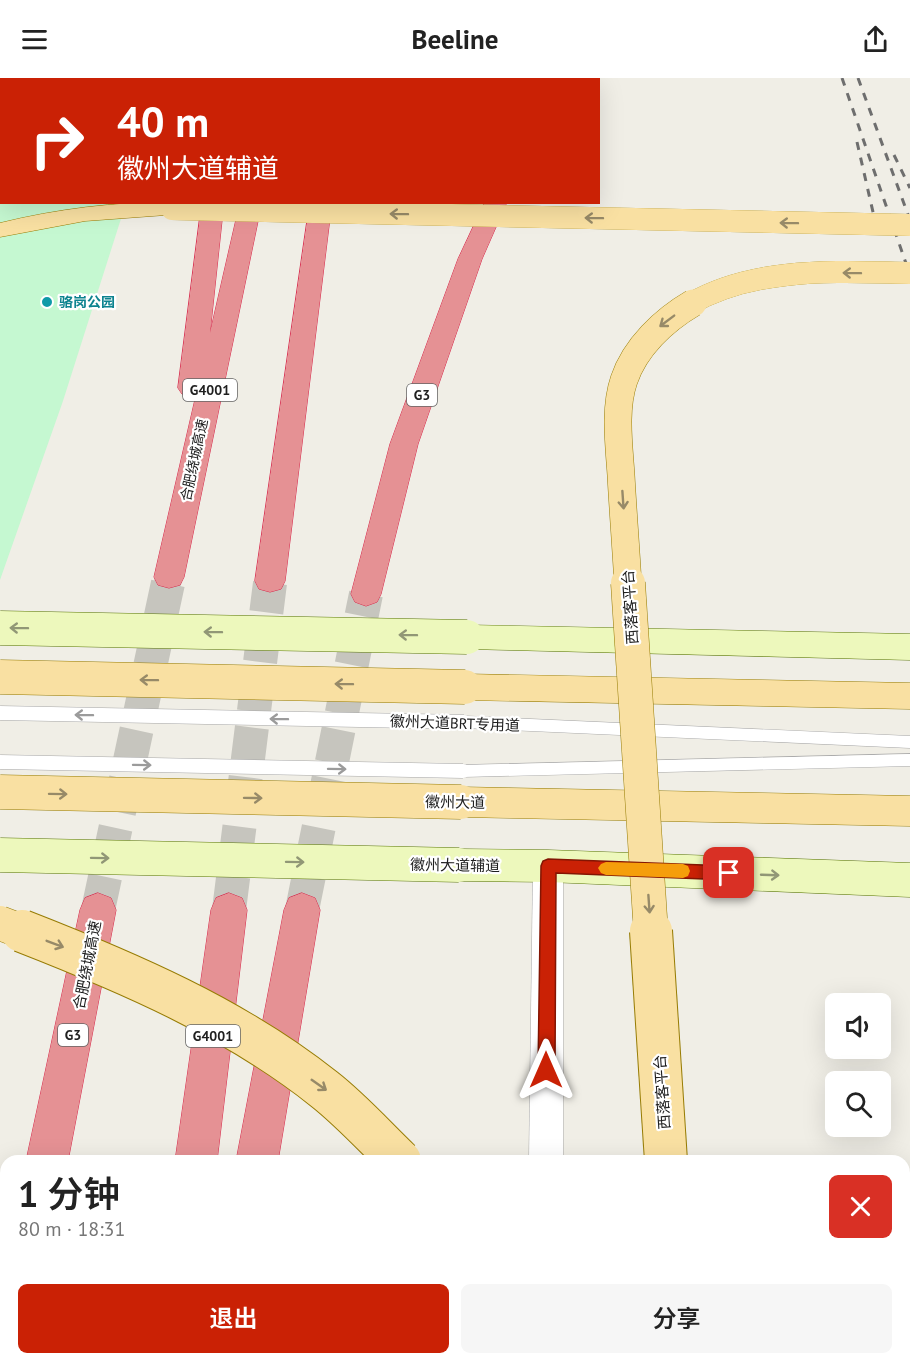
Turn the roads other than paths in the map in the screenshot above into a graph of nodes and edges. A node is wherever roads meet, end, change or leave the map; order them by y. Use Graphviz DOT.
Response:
graph roads {
  1 [pos="213,204"];
  2 [pos="251,204"];
  3 [pos="321,204"];
  4 [pos="494,204"];
  5 [pos="910,225"];
  6 [pos="0,230"];
  7 [pos="910,273"];
  8 [pos="270,580"];
  9 [pos="366,594"];
  10 [pos="0,628"];
  11 [pos="910,647"];
  12 [pos="0,677"];
  13 [pos="910,696"];
  14 [pos="0,713"];
  15 [pos="910,742"];
  16 [pos="910,760"];
  17 [pos="0,762"];
  18 [pos="462,787"];
  19 [pos="0,792"];
  20 [pos="910,812"];
  21 [pos="0,855"];
  22 [pos="548,866"];
  23 [pos="910,880"];
  24 [pos="98,910"];
  25 [pos="229,910"];
  26 [pos="302,910"];
  27 [pos="0,923"];
  28 [pos="48,1155"];
  29 [pos="197,1155"];
  30 [pos="258,1155"];
  31 [pos="394,1155"];
  32 [pos="546,1155"];
  33 [pos="666,1155"];
  1 -- 2 [label="highway, 合肥绕城高速 / G4001"];
  3 -- 8 [label="highway"];
  4 -- 9 [label="highway, G3"];
  5 -- 6 [label="main road, one-way, bridge"];
  7 -- 33 [label="main road, 西落客平台, one-way, bridge"];
  11 -- 10 [label="street, one-way, bridge"];
  13 -- 12 [label="main road, one-way, bridge"];
  15 -- 14 [label="lane, 徽州大道BRT专用道, one-way, bridge"];
  16 -- 18 [label="lane"];
  17 -- 18 [label="lane, one-way, bridge"];
  19 -- 18 [label="main road, 徽州大道, one-way, bridge"];
  18 -- 20 [label="main road, 徽州大道"];
  21 -- 22 [label="street, 徽州大道辅道, one-way, bridge"];
  22 -- 23 [label="street, 徽州大道辅道, one-way"];
  22 -- 32 [label="street"];
  24 -- 28 [label="highway, 合肥绕城高速 / G3"];
  25 -- 29 [label="highway, G4001"];
  26 -- 30 [label="highway"];
  27 -- 31 [label="main road, one-way, bridge"];
}
